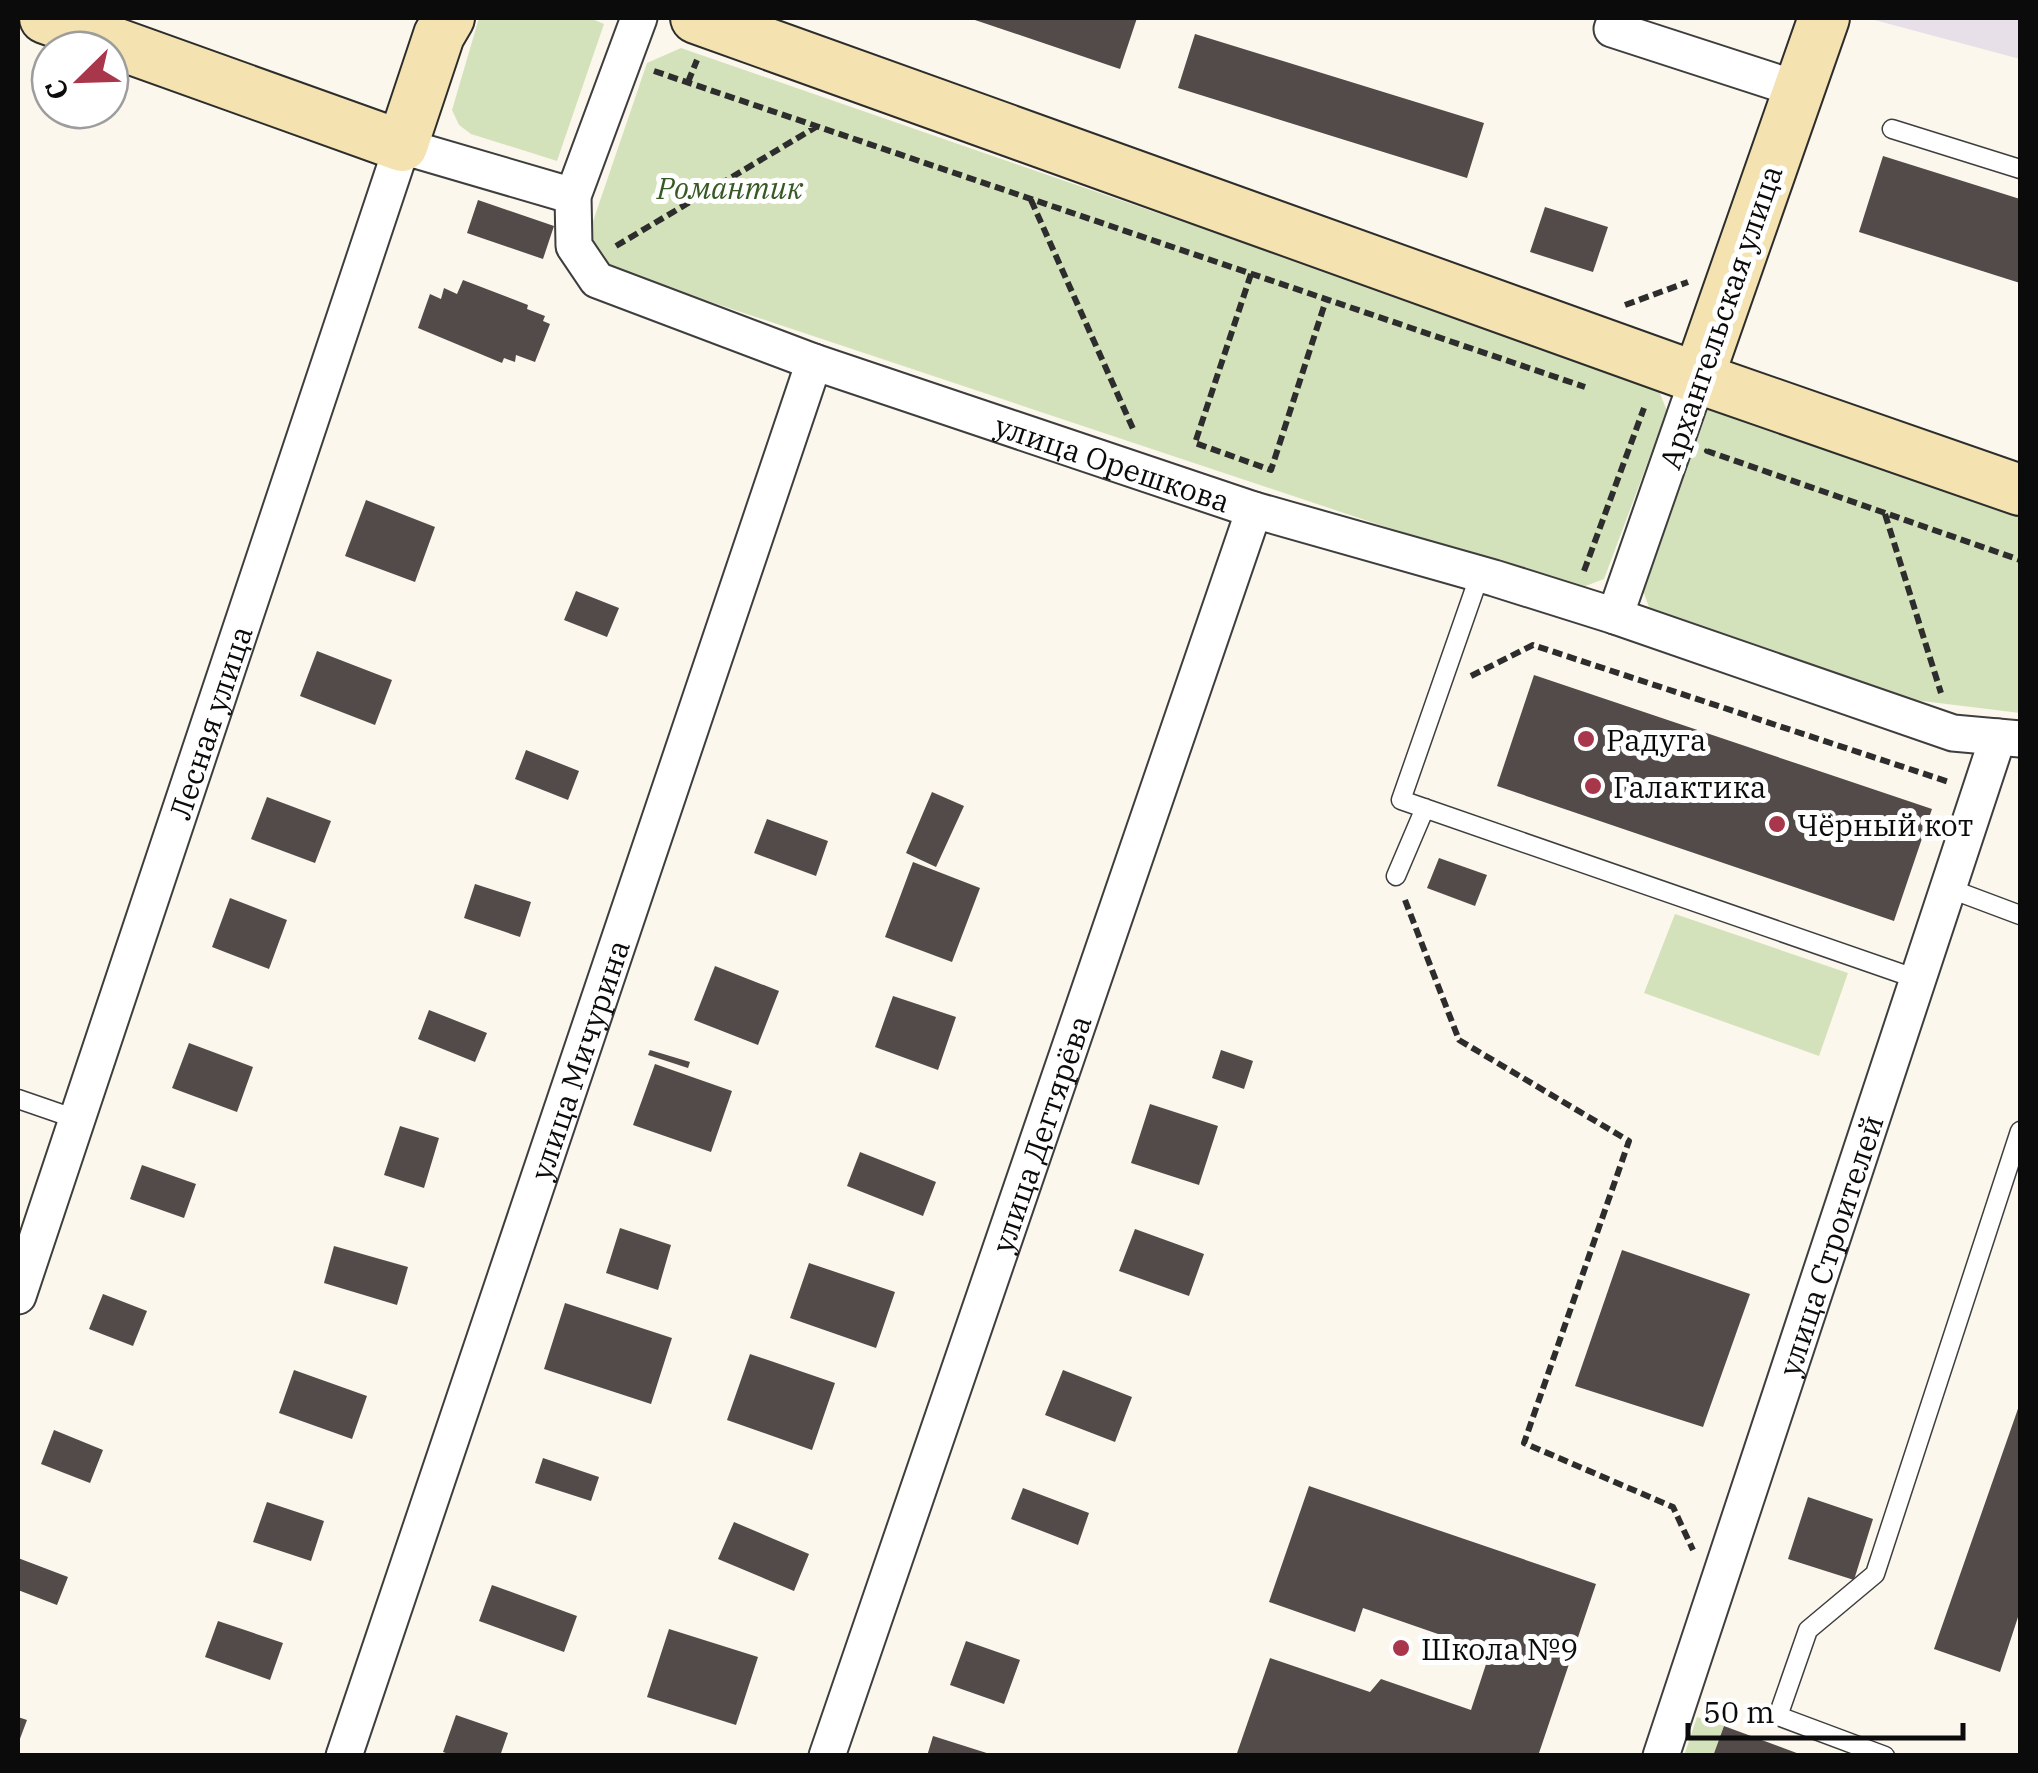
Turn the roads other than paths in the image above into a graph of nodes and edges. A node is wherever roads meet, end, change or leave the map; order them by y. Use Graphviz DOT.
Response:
graph roads {
  1 [pos="46,18"];
  2 [pos="449,18"];
  3 [pos="639,18"];
  4 [pos="696,18"];
  5 [pos="1616,18"];
  6 [pos="1824,18"];
  7 [pos="1800,90"];
  8 [pos="1892,129"];
  9 [pos="402,146"];
  10 [pos="2020,169"];
  11 [pos="572,196"];
  12 [pos="814,362"];
  13 [pos="1698,378"];
  14 [pos="2020,490"];
  15 [pos="1254,510"];
  16 [pos="1480,574"];
  17 [pos="1616,616"];
  18 [pos="2009,738"];
  19 [pos="1425,808"];
  20 [pos="1396,876"];
  21 [pos="1948,888"];
  22 [pos="2020,915"];
  23 [pos="1918,979"];
  24 [pos="18,1099"];
  25 [pos="76,1120"];
  26 [pos="2020,1131"];
  27 [pos="18,1296"];
  28 [pos="344,1756"];
  29 [pos="827,1756"];
  30 [pos="1660,1756"];
  31 [pos="1885,1756"];
  1 -- 9 [label="street"];
  2 -- 9 [label="street"];
  3 -- 11 [label="street"];
  4 -- 13 [label="street"];
  5 -- 7 [label="street"];
  6 -- 7 [label="street, Архангельская улица"];
  7 -- 13 [label="street, Архангельская улица"];
  8 -- 10 [label="lane"];
  9 -- 11 [label="street"];
  9 -- 25 [label="street, Лесная улица"];
  11 -- 12 [label="street, улица Орешкова"];
  12 -- 15 [label="street, улица Орешкова"];
  12 -- 28 [label="street, улица Мичурина"];
  13 -- 14 [label="street"];
  13 -- 17 [label="street, Архангельская улица"];
  15 -- 16 [label="street, улица Орешкова"];
  15 -- 29 [label="street, улица Дегтярёва"];
  16 -- 17 [label="street, улица Орешкова"];
  16 -- 19 [label="lane"];
  17 -- 18 [label="street, улица Орешкова"];
  18 -- 21 [label="street, улица Строителей"];
  19 -- 20 [label="lane"];
  19 -- 23 [label="lane"];
  21 -- 22 [label="lane"];
  21 -- 23 [label="street, улица Строителей"];
  23 -- 30 [label="street, улица Строителей"];
  24 -- 25 [label="lane"];
  25 -- 27 [label="street, Лесная улица"];
  26 -- 31 [label="lane"];
}
